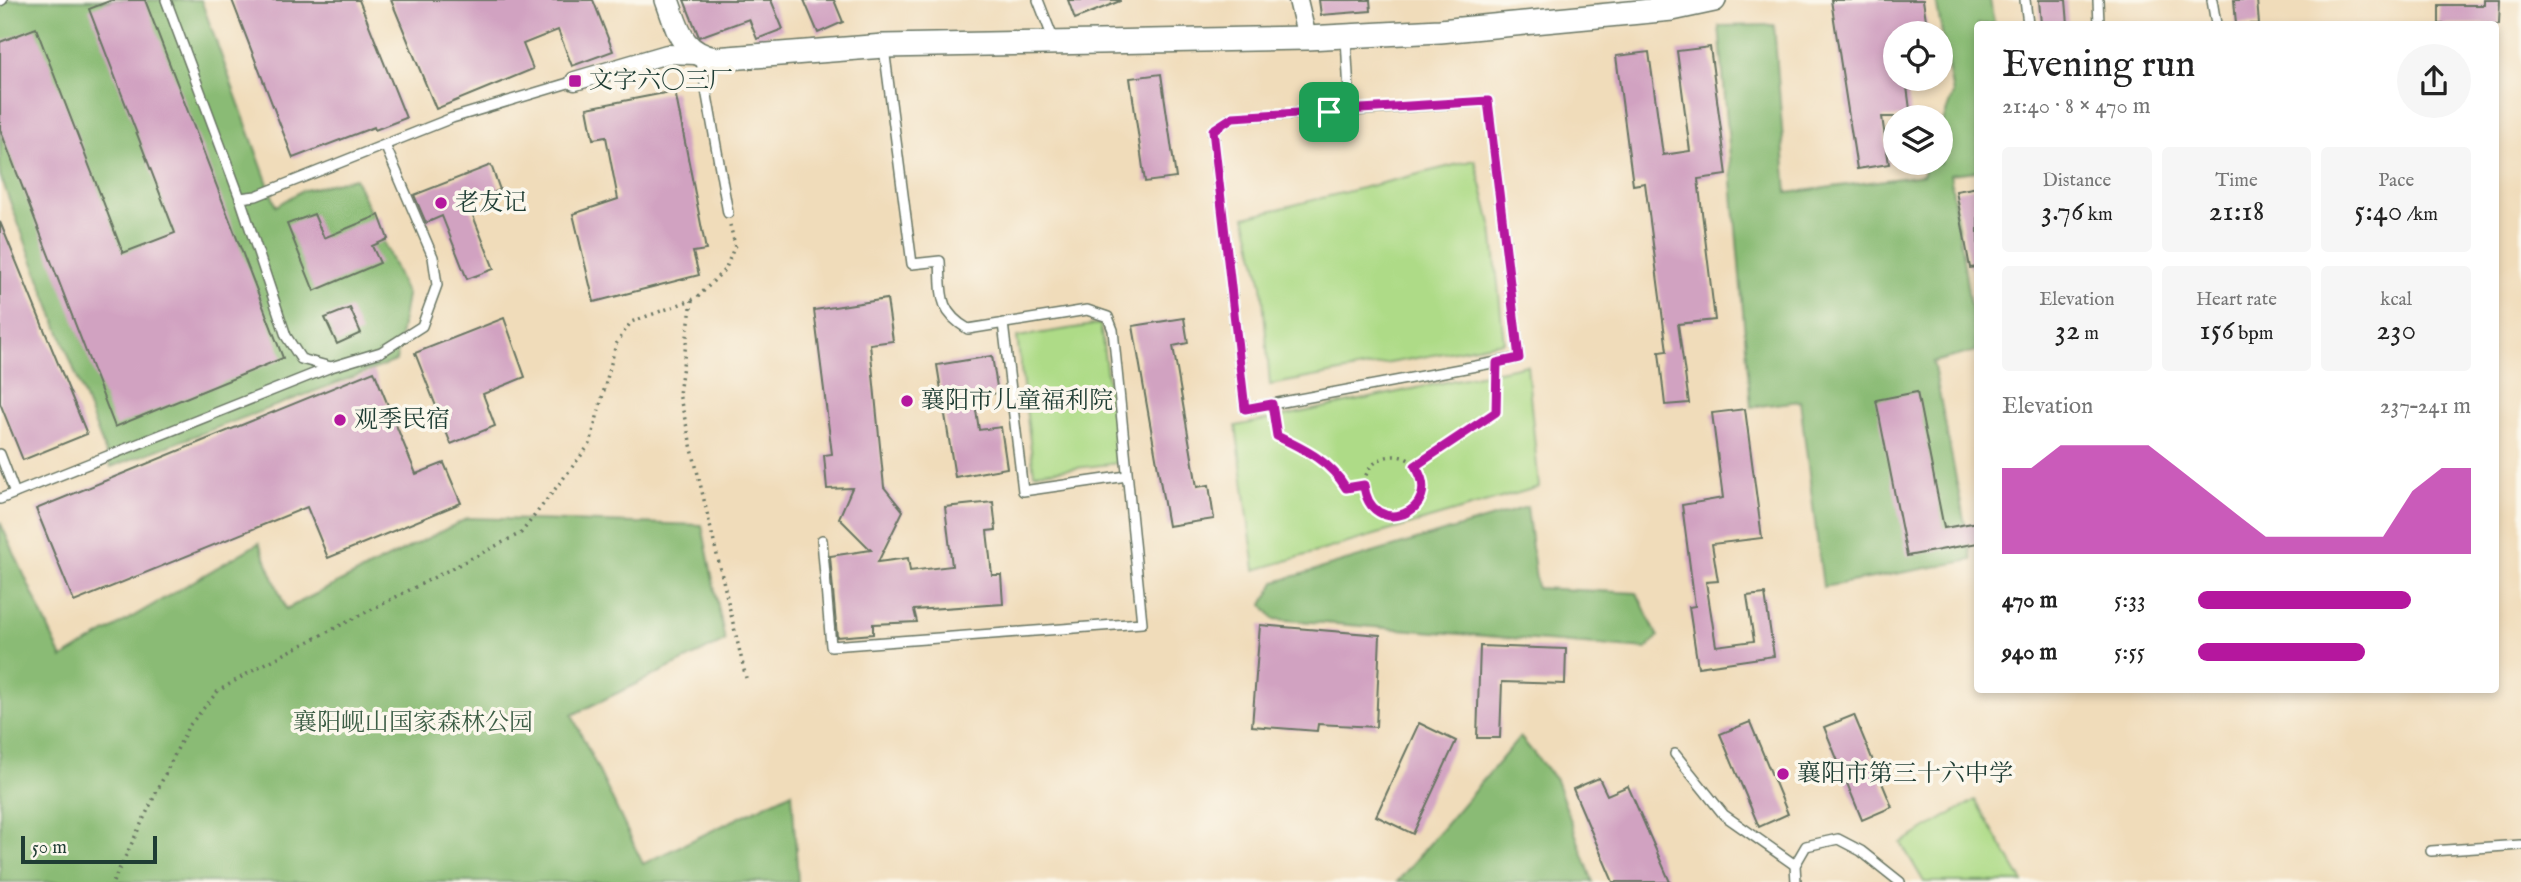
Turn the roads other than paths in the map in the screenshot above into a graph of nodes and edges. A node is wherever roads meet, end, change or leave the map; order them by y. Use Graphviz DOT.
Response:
graph roads {
  1 [pos="166,0"];
  2 [pos="667,0"];
  3 [pos="1038,0"];
  4 [pos="1298,0"];
  5 [pos="1714,0"];
  6 [pos="2025,0"];
  7 [pos="2098,0"];
  8 [pos="2212,0"];
  9 [pos="2028,21"];
  10 [pos="2099,21"];
  11 [pos="2216,21"];
  12 [pos="1346,36"];
  13 [pos="1307,38"];
  14 [pos="1055,44"];
  15 [pos="884,46"];
  16 [pos="698,56"];
  17 [pos="575,81"];
  18 [pos="1350,111"];
  19 [pos="385,145"];
  20 [pos="240,198"];
  21 [pos="727,213"];
  22 [pos="1003,323"];
  23 [pos="331,367"];
  24 [pos="0,454"];
  25 [pos="1127,476"];
  26 [pos="15,493"];
  27 [pos="0,499"];
  28 [pos="822,540"];
  29 [pos="1675,754"];
  30 [pos="2521,845"];
  31 [pos="2431,851"];
  32 [pos="1795,865"];
  33 [pos="1797,882"];
  34 [pos="1900,882"];
  1 -- 20 [label="lane"];
  2 -- 16 [label="street"];
  3 -- 14 [label="lane"];
  4 -- 13 [label="street"];
  5 -- 12 [label="street"];
  6 -- 9 [label="lane"];
  7 -- 10 [label="lane"];
  8 -- 11 [label="lane"];
  12 -- 13 [label="street"];
  12 -- 18 [label="lane"];
  13 -- 14 [label="street"];
  14 -- 15 [label="street"];
  15 -- 16 [label="street"];
  15 -- 22 [label="lane"];
  16 -- 17 [label="street"];
  16 -- 21 [label="lane"];
  17 -- 19 [label="lane"];
  18 -- 18 [label="lane"];
  19 -- 20 [label="lane"];
  19 -- 23 [label="lane"];
  20 -- 23 [label="lane"];
  22 -- 25 [label="lane"];
  22 -- 25 [label="lane"];
  23 -- 26 [label="lane"];
  24 -- 26 [label="lane"];
  25 -- 28 [label="lane"];
  26 -- 27 [label="lane"];
  29 -- 32 [label="lane"];
  30 -- 31 [label="lane"];
  32 -- 33 [label="lane"];
  32 -- 34 [label="lane"];
}
